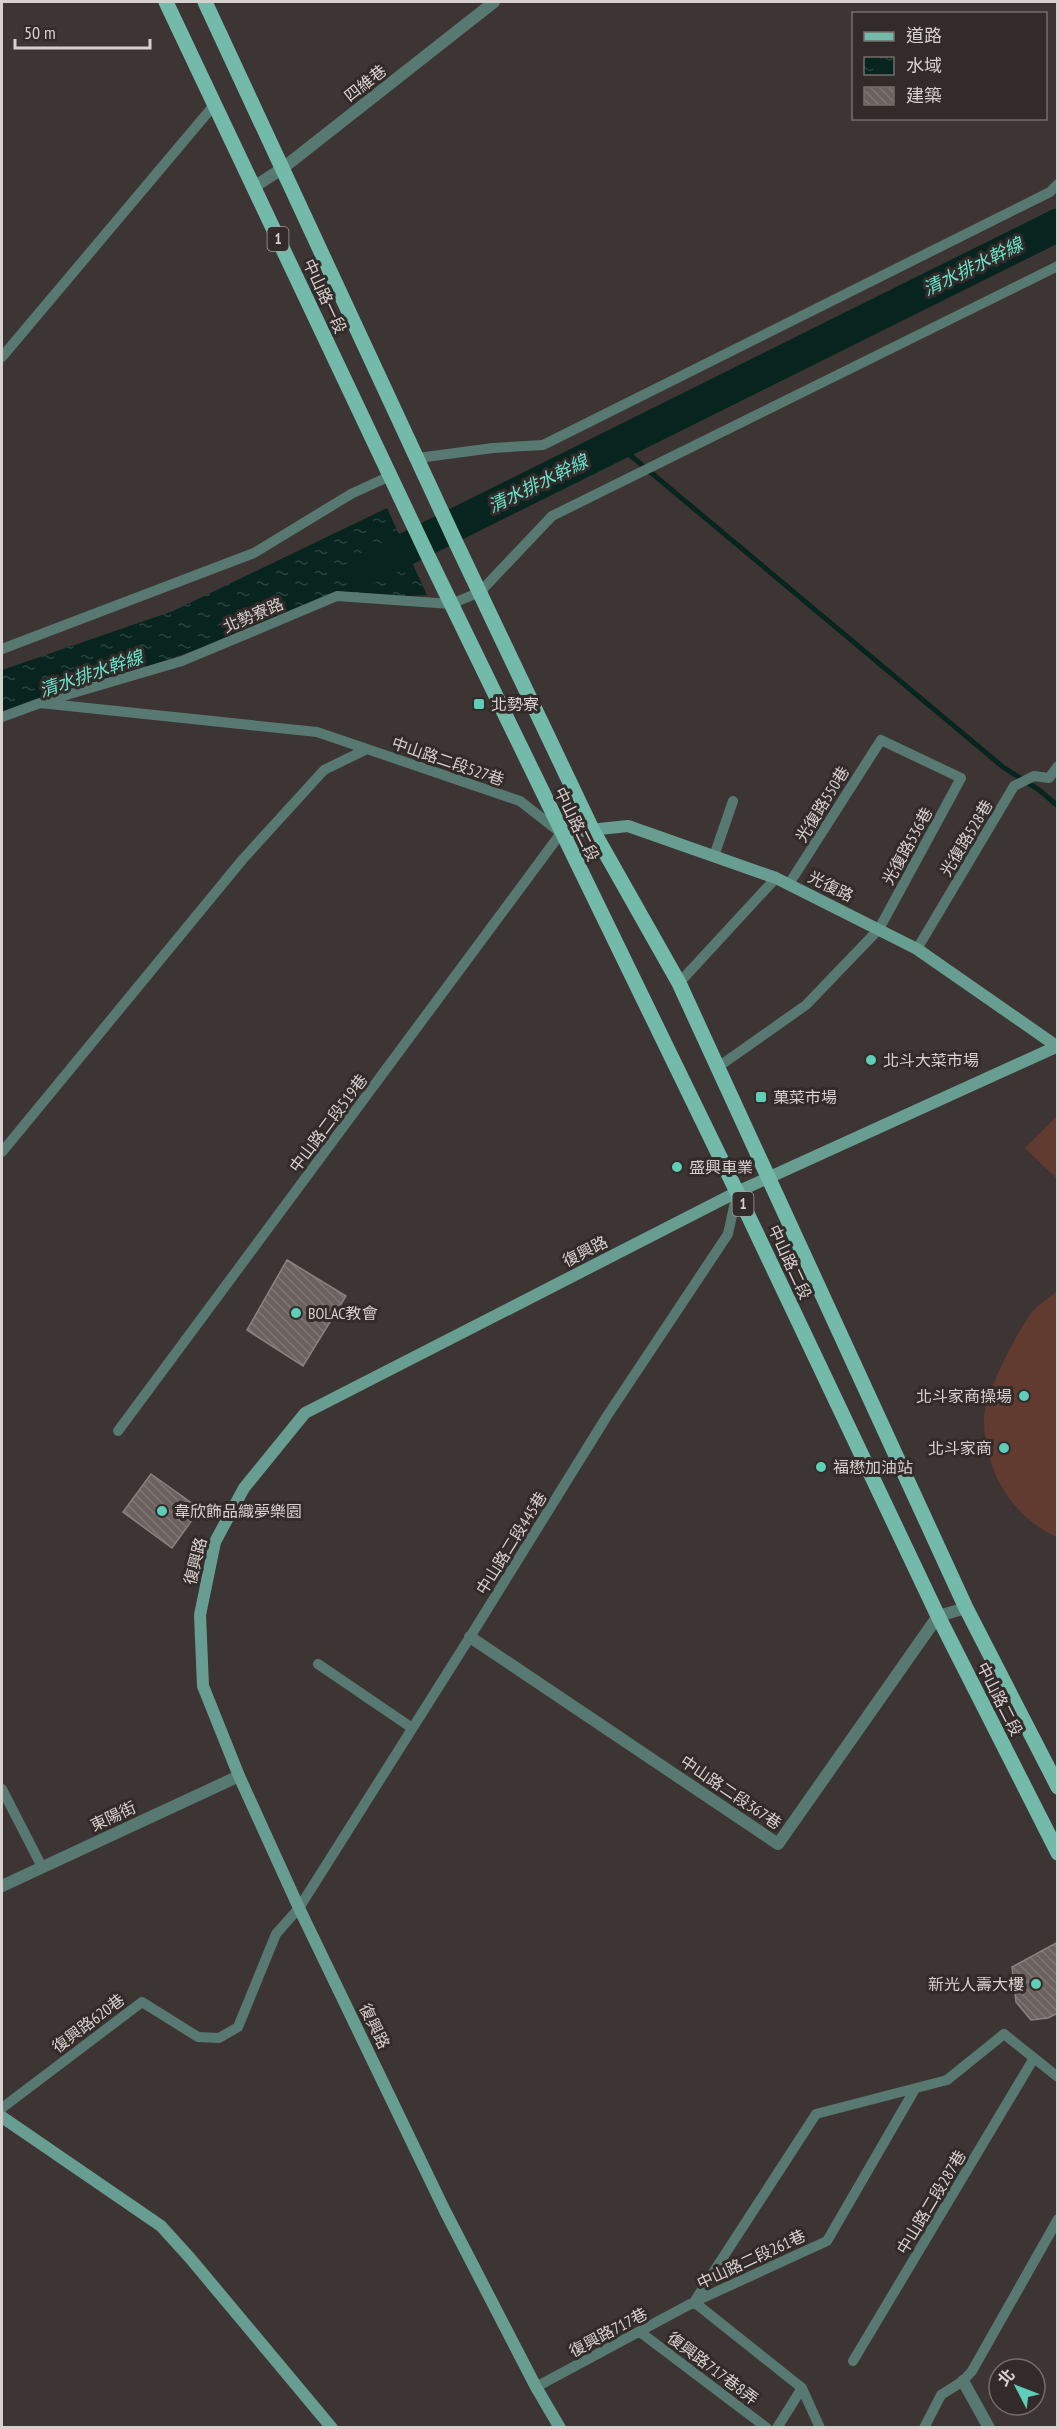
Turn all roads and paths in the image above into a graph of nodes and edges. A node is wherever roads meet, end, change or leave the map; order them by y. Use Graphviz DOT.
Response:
graph roads {
  1 [pos="166,2"];
  2 [pos="205,2"];
  3 [pos="494,2"];
  4 [pos="215,104"];
  5 [pos="283,168"];
  6 [pos="1058,184"];
  7 [pos="254,187"];
  8 [pos="1058,266"];
  9 [pos="2,357"];
  10 [pos="418,458"];
  11 [pos="390,476"];
  12 [pos="480,592"];
  13 [pos="451,604"];
  14 [pos="2,650"];
  15 [pos="40,703"];
  16 [pos="2,717"];
  17 [pos="367,749"];
  18 [pos="1058,766"];
  19 [pos="961,778"];
  20 [pos="733,801"];
  21 [pos="592,829"];
  22 [pos="561,833"];
  23 [pos="714,856"];
  24 [pos="776,878"];
  25 [pos="789,884"];
  26 [pos="879,929"];
  27 [pos="917,949"];
  28 [pos="679,983"];
  29 [pos="1057,1046"];
  30 [pos="717,1067"];
  31 [pos="2,1152"];
  32 [pos="767,1177"];
  33 [pos="737,1192"];
  34 [pos="118,1431"];
  35 [pos="966,1608"];
  36 [pos="938,1616"];
  37 [pos="470,1637"];
  38 [pos="318,1664"];
  39 [pos="412,1728"];
  40 [pos="239,1776"];
  41 [pos="1058,1787"];
  42 [pos="2,1789"];
  43 [pos="1058,1853"];
  44 [pos="42,1867"];
  45 [pos="2,1886"];
  46 [pos="299,1908"];
  47 [pos="1034,2058"];
  48 [pos="1058,2077"];
  49 [pos="915,2088"];
  50 [pos="2,2108"];
  51 [pos="2,2117"];
  52 [pos="1058,2219"];
  53 [pos="694,2302"];
  54 [pos="640,2332"];
  55 [pos="853,2361"];
  56 [pos="963,2381"];
  57 [pos="536,2387"];
  58 [pos="802,2388"];
  59 [pos="332,2427"];
  60 [pos="560,2427"];
  61 [pos="767,2427"];
  62 [pos="777,2427"];
  63 [pos="820,2427"];
  64 [pos="924,2427"];
  65 [pos="989,2427"];
  1 -- 4 [label="main road, 中山路一段 / 1"];
  2 -- 5 [label="main road, 中山路一段 / 1"];
  3 -- 5 [label="street, 四維巷"];
  4 -- 7 [label="main road, 中山路一段 / 1"];
  4 -- 9 [label="lane"];
  5 -- 7 [label="street, 四維巷"];
  5 -- 10 [label="main road, 中山路一段 / 1"];
  6 -- 10 [label="lane"];
  7 -- 11 [label="main road, 中山路一段 / 1"];
  8 -- 12 [label="lane"];
  10 -- 12 [label="main road, 中山路二段 / 1"];
  11 -- 13 [label="main road, 中山路二段 / 1"];
  11 -- 14 [label="lane"];
  12 -- 13 [label="lane, 北勢寮路"];
  12 -- 21 [label="main road, 中山路二段 / 1"];
  13 -- 15 [label="lane, 北勢寮路"];
  13 -- 22 [label="main road, 中山路二段 / 1"];
  15 -- 16 [label="lane, 北勢寮路"];
  15 -- 17 [label="lane, 中山路二段527巷"];
  17 -- 22 [label="lane, 中山路二段527巷"];
  17 -- 31 [label="lane"];
  18 -- 27 [label="lane, 光復路528巷"];
  19 -- 25 [label="lane, 光復路550巷"];
  19 -- 26 [label="lane, 光復路536巷"];
  20 -- 23 [label="lane"];
  21 -- 22 [label="street, 光復路"];
  21 -- 23 [label="street, 光復路"];
  21 -- 28 [label="main road, 中山路二段 / 1"];
  22 -- 33 [label="main road, 中山路二段 / 1"];
  22 -- 34 [label="lane, 中山路二段519巷"];
  23 -- 24 [label="street, 光復路"];
  24 -- 25 [label="street, 光復路"];
  24 -- 28 [label="lane"];
  25 -- 26 [label="street, 光復路"];
  26 -- 27 [label="street, 光復路"];
  26 -- 30 [label="lane, 光復路536巷"];
  27 -- 29 [label="street, 光復路"];
  28 -- 30 [label="main road, 中山路二段 / 1"];
  29 -- 32 [label="street, 復興路"];
  30 -- 32 [label="main road, 中山路二段 / 1"];
  32 -- 33 [label="street, 復興路"];
  32 -- 35 [label="main road, 中山路二段 / 1"];
  33 -- 36 [label="main road, 中山路二段 / 1"];
  33 -- 37 [label="lane, 中山路二段445巷"];
  33 -- 40 [label="street, 復興路"];
  35 -- 36 [label="street"];
  35 -- 41 [label="main road, 中山路二段 / 1"];
  36 -- 37 [label="street, 中山路二段367巷"];
  36 -- 43 [label="main road, 中山路二段 / 1"];
  37 -- 39 [label="lane, 中山路二段445巷"];
  38 -- 39 [label="lane"];
  39 -- 46 [label="lane, 中山路二段445巷"];
  40 -- 44 [label="street, 東陽街"];
  40 -- 46 [label="street, 復興路"];
  42 -- 44 [label="lane"];
  44 -- 45 [label="street, 東陽街"];
  46 -- 50 [label="lane, 復興路620巷"];
  46 -- 57 [label="street, 復興路"];
  47 -- 48 [label="lane, 中山路二段261巷"];
  47 -- 49 [label="lane, 中山路二段261巷"];
  47 -- 55 [label="lane, 中山路二段287巷"];
  49 -- 53 [label="lane, 中山路二段261巷"];
  49 -- 53 [label="lane, 中山路二段261巷"];
  51 -- 59 [label="street"];
  52 -- 56 [label="lane"];
  53 -- 54 [label="lane, 復興路717巷"];
  53 -- 58 [label="lane"];
  54 -- 57 [label="lane, 復興路717巷"];
  54 -- 61 [label="lane, 復興路717巷8弄"];
  56 -- 64 [label="lane"];
  56 -- 65 [label="street"];
  57 -- 60 [label="street, 復興路"];
  58 -- 62 [label="lane"];
  58 -- 63 [label="lane"];
}
